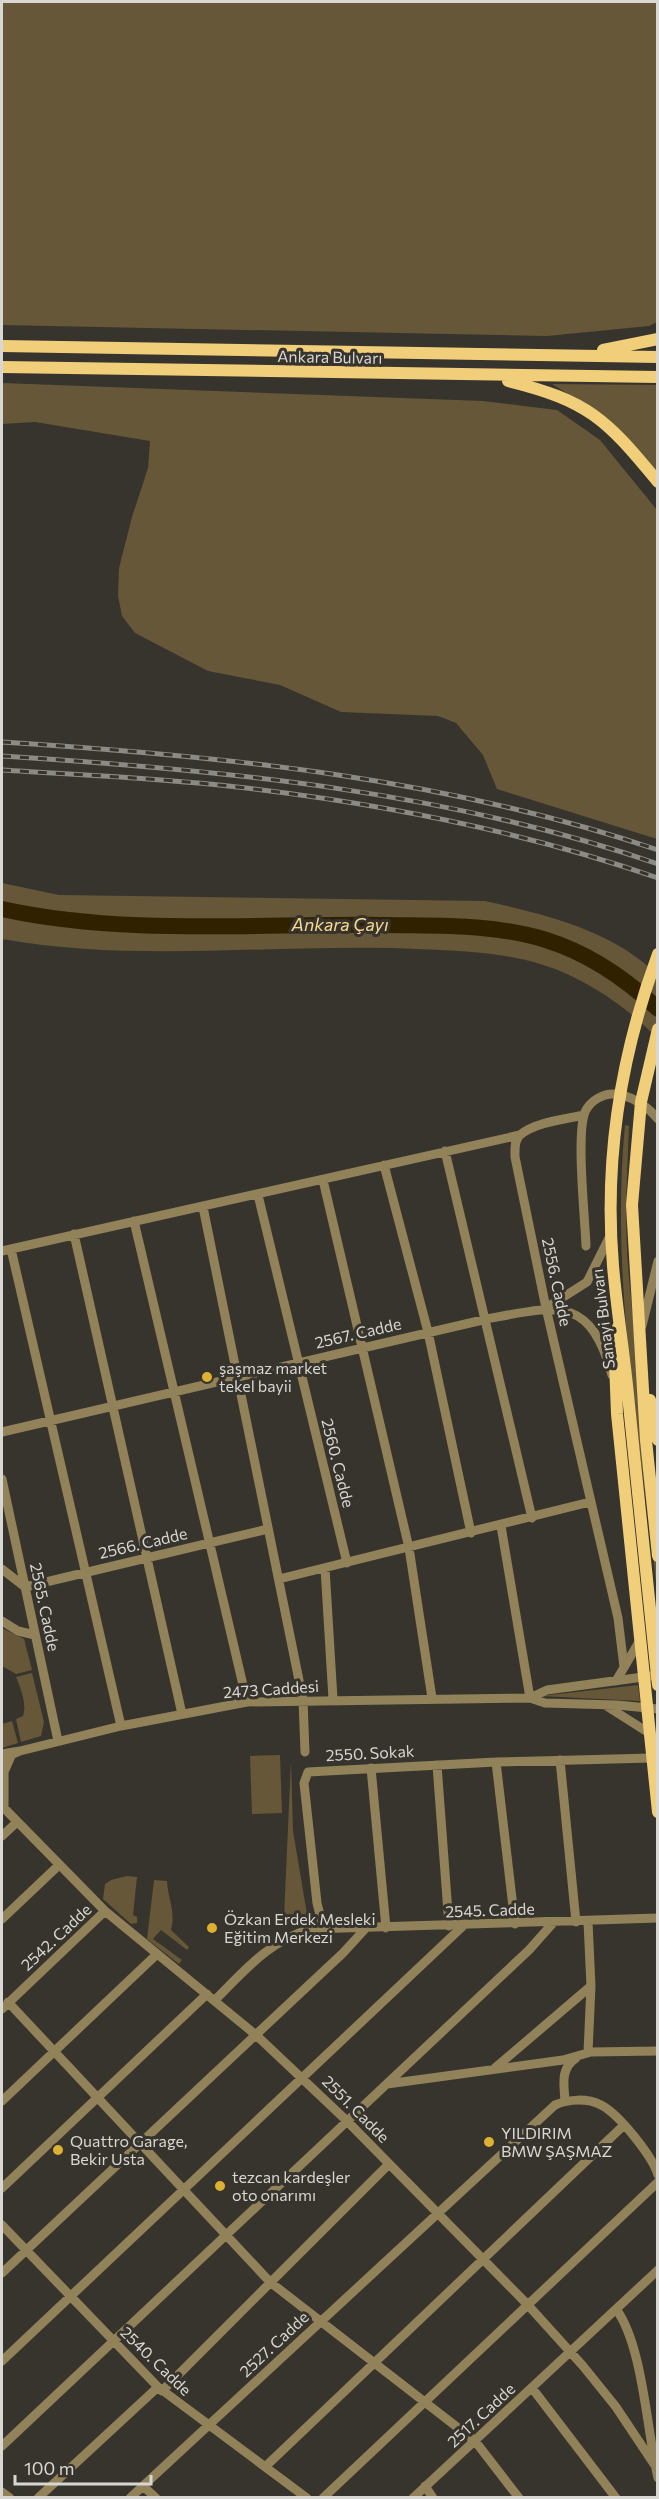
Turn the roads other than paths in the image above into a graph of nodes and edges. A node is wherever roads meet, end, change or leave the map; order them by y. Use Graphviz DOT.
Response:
graph roads {
  1 [pos="657,339"];
  2 [pos="2,346"];
  3 [pos="575,355"];
  4 [pos="657,357"];
  5 [pos="2,367"];
  6 [pos="490,376"];
  7 [pos="657,377"];
  8 [pos="657,482"];
  9 [pos="657,954"];
  10 [pos="657,1029"];
  11 [pos="584,1115"];
  12 [pos="657,1119"];
  13 [pos="520,1135"];
  14 [pos="445,1151"];
  15 [pos="384,1165"];
  16 [pos="323,1180"];
  17 [pos="258,1195"];
  18 [pos="203,1207"];
  19 [pos="134,1221"];
  20 [pos="612,1233"];
  21 [pos="74,1234"];
  22 [pos="586,1246"];
  23 [pos="6,1250"];
  24 [pos="657,1261"];
  25 [pos="546,1308"];
  26 [pos="487,1318"];
  27 [pos="621,1320"];
  28 [pos="640,1331"];
  29 [pos="428,1332"];
  30 [pos="364,1347"];
  31 [pos="298,1363"];
  32 [pos="238,1377"];
  33 [pos="614,1380"];
  34 [pos="645,1388"];
  35 [pos="174,1392"];
  36 [pos="113,1406"];
  37 [pos="51,1421"];
  38 [pos="2,1432"];
  39 [pos="657,1440"];
  40 [pos="2,1479"];
  41 [pos="590,1502"];
  42 [pos="532,1518"];
  43 [pos="501,1526"];
  44 [pos="268,1529"];
  45 [pos="471,1533"];
  46 [pos="210,1543"];
  47 [pos="409,1548"];
  48 [pos="657,1556"];
  49 [pos="147,1558"];
  50 [pos="347,1563"];
  51 [pos="325,1568"];
  52 [pos="2,1569"];
  53 [pos="86,1572"];
  54 [pos="279,1579"];
  55 [pos="25,1587"];
  56 [pos="2,1621"];
  57 [pos="35,1635"];
  58 [pos="639,1639"];
  59 [pos="657,1648"];
  60 [pos="624,1667"];
  61 [pos="657,1675"];
  62 [pos="643,1676"];
  63 [pos="616,1681"];
  64 [pos="657,1685"];
  65 [pos="432,1698"];
  66 [pos="530,1698"];
  67 [pos="333,1699"];
  68 [pos="303,1700"];
  69 [pos="247,1702"];
  70 [pos="603,1704"];
  71 [pos="652,1708"];
  72 [pos="182,1714"];
  73 [pos="121,1726"];
  74 [pos="649,1733"];
  75 [pos="58,1741"];
  76 [pos="305,1752"];
  77 [pos="11,1753"];
  78 [pos="655,1753"];
  79 [pos="2,1759"];
  80 [pos="560,1760"];
  81 [pos="496,1762"];
  82 [pos="437,1765"];
  83 [pos="370,1768"];
  84 [pos="3,1807"];
  85 [pos="657,1812"];
  86 [pos="17,1822"];
  87 [pos="2,1836"];
  88 [pos="59,1865"];
  89 [pos="105,1911"];
  90 [pos="657,1918"];
  91 [pos="2,1919"];
  92 [pos="576,1922"];
  93 [pos="588,1922"];
  94 [pos="553,1923"];
  95 [pos="515,1924"];
  96 [pos="449,1926"];
  97 [pos="463,1926"];
  98 [pos="323,1927"];
  99 [pos="386,1928"];
  100 [pos="365,1929"];
  101 [pos="156,1955"];
  102 [pos="591,1986"];
  103 [pos="211,1997"];
  104 [pos="5,2005"];
  105 [pos="256,2035"];
  106 [pos="54,2051"];
  107 [pos="657,2051"];
  108 [pos="585,2053"];
  109 [pos="495,2068"];
  110 [pos="303,2077"];
  111 [pos="386,2084"];
  112 [pos="97,2097"];
  113 [pos="2,2101"];
  114 [pos="565,2101"];
  115 [pos="347,2121"];
  116 [pos="623,2127"];
  117 [pos="141,2143"];
  118 [pos="389,2164"];
  119 [pos="657,2175"];
  120 [pos="657,2182"];
  121 [pos="2,2188"];
  122 [pos="184,2189"];
  123 [pos="437,2212"];
  124 [pos="2,2225"];
  125 [pos="226,2235"];
  126 [pos="26,2251"];
  127 [pos="483,2260"];
  128 [pos="657,2270"];
  129 [pos="2,2273"];
  130 [pos="270,2282"];
  131 [pos="70,2297"];
  132 [pos="527,2304"];
  133 [pos="616,2309"];
  134 [pos="321,2321"];
  135 [pos="113,2341"];
  136 [pos="570,2354"];
  137 [pos="2,2361"];
  138 [pos="374,2363"];
  139 [pos="532,2388"];
  140 [pos="160,2389"];
  141 [pos="423,2403"];
  142 [pos="208,2425"];
  143 [pos="475,2441"];
  144 [pos="2,2446"];
  145 [pos="265,2467"];
  146 [pos="656,2467"];
  147 [pos="657,2478"];
  148 [pos="143,2486"];
  149 [pos="425,2486"];
  150 [pos="2,2492"];
  151 [pos="10,2498"];
  152 [pos="38,2498"];
  153 [pos="130,2498"];
  154 [pos="156,2498"];
  155 [pos="307,2498"];
  156 [pos="323,2498"];
  157 [pos="413,2498"];
  158 [pos="433,2498"];
  159 [pos="519,2498"];
  160 [pos="616,2498"];
  1 -- 3 [label="main road"];
  2 -- 3 [label="main road, Ankara Bulvarı"];
  3 -- 4 [label="main road, Ankara Bulvarı"];
  5 -- 6 [label="main road, Ankara Bulvarı"];
  6 -- 7 [label="main road, Ankara Bulvarı"];
  6 -- 8 [label="main road"];
  9 -- 20 [label="main road, Sanayi Bulvarı"];
  10 -- 28 [label="main road, Sanayi Bulvarı"];
  11 -- 12 [label="street"];
  11 -- 13 [label="street"];
  11 -- 22 [label="street"];
  13 -- 14 [label="street"];
  13 -- 25 [label="street, 2556. Cadde"];
  14 -- 15 [label="street"];
  14 -- 26 [label="street"];
  15 -- 16 [label="street"];
  15 -- 29 [label="street"];
  16 -- 17 [label="street"];
  16 -- 30 [label="street"];
  17 -- 18 [label="street"];
  17 -- 31 [label="street, 2560. Cadde"];
  18 -- 19 [label="street"];
  18 -- 32 [label="street"];
  19 -- 21 [label="street"];
  19 -- 35 [label="street"];
  20 -- 25 [label="street"];
  20 -- 27 [label="main road, Sanayi Bulvarı"];
  21 -- 23 [label="street"];
  21 -- 36 [label="street"];
  23 -- 37 [label="street"];
  24 -- 28 [label="street"];
  25 -- 26 [label="street, 2567. Cadde"];
  25 -- 33 [label="street"];
  25 -- 41 [label="street, 2556. Cadde"];
  26 -- 29 [label="street, 2567. Cadde"];
  26 -- 42 [label="street"];
  27 -- 33 [label="main road"];
  27 -- 64 [label="main road, Sanayi Bulvarı"];
  28 -- 34 [label="main road, Sanayi Bulvarı"];
  29 -- 30 [label="street, 2567. Cadde"];
  29 -- 45 [label="street"];
  30 -- 31 [label="street, 2567. Cadde"];
  30 -- 47 [label="street"];
  31 -- 32 [label="street, 2567. Cadde"];
  31 -- 50 [label="street, 2560. Cadde"];
  32 -- 35 [label="street, 2567. Cadde"];
  32 -- 44 [label="street"];
  33 -- 58 [label="main road"];
  34 -- 39 [label="main road"];
  34 -- 48 [label="main road, Sanayi Bulvarı"];
  35 -- 36 [label="street, 2567. Cadde"];
  35 -- 46 [label="street"];
  36 -- 37 [label="street, 2567. Cadde"];
  36 -- 49 [label="street"];
  37 -- 38 [label="street, 2567. Cadde"];
  37 -- 53 [label="street"];
  40 -- 55 [label="street, 2565. Cadde"];
  41 -- 42 [label="street"];
  41 -- 60 [label="street, 2556. Cadde"];
  42 -- 43 [label="street"];
  43 -- 45 [label="street"];
  43 -- 66 [label="street"];
  44 -- 46 [label="street, 2566. Cadde"];
  44 -- 54 [label="street"];
  45 -- 47 [label="street"];
  46 -- 49 [label="street, 2566. Cadde"];
  46 -- 69 [label="street"];
  47 -- 50 [label="street"];
  47 -- 65 [label="street"];
  49 -- 53 [label="street, 2566. Cadde"];
  49 -- 72 [label="street"];
  50 -- 51 [label="street"];
  51 -- 54 [label="street"];
  51 -- 67 [label="street"];
  52 -- 55 [label="street"];
  53 -- 55 [label="street, 2566. Cadde"];
  53 -- 73 [label="street"];
  54 -- 68 [label="street"];
  55 -- 57 [label="street, 2565. Cadde"];
  56 -- 57 [label="street"];
  57 -- 75 [label="street, 2565. Cadde"];
  58 -- 59 [label="main road"];
  58 -- 60 [label="street"];
  58 -- 62 [label="main road"];
  60 -- 63 [label="street"];
  61 -- 62 [label="street, 2473 Caddesi"];
  62 -- 63 [label="street, 2473 Caddesi"];
  62 -- 71 [label="main road"];
  63 -- 66 [label="street, 2473 Caddesi"];
  65 -- 66 [label="street, 2473 Caddesi"];
  65 -- 67 [label="street, 2473 Caddesi"];
  66 -- 70 [label="street, 2473 Caddesi"];
  67 -- 68 [label="street, 2473 Caddesi"];
  68 -- 69 [label="street, 2473 Caddesi"];
  68 -- 76 [label="street"];
  69 -- 72 [label="street, 2473 Caddesi"];
  70 -- 71 [label="street, 2473 Caddesi"];
  70 -- 74 [label="street"];
  71 -- 74 [label="main road"];
  72 -- 73 [label="street, 2473 Caddesi"];
  73 -- 75 [label="street, 2473 Caddesi"];
  74 -- 78 [label="main road"];
  75 -- 77 [label="street, 2473 Caddesi"];
  77 -- 79 [label="street, 2473 Caddesi"];
  77 -- 84 [label="street"];
  78 -- 80 [label="street, 2550. Sokak"];
  78 -- 85 [label="main road"];
  80 -- 81 [label="street, 2550. Sokak"];
  80 -- 92 [label="street"];
  81 -- 82 [label="street, 2550. Sokak"];
  81 -- 95 [label="street"];
  82 -- 83 [label="street, 2550. Sokak"];
  82 -- 96 [label="street"];
  83 -- 98 [label="street, 2550. Sokak"];
  83 -- 99 [label="street"];
  84 -- 86 [label="street, 2551. Cadde"];
  86 -- 87 [label="street"];
  86 -- 88 [label="street, 2551. Cadde"];
  88 -- 89 [label="street, 2551. Cadde"];
  88 -- 91 [label="street"];
  89 -- 101 [label="street, 2551. Cadde"];
  89 -- 104 [label="street, 2542. Cadde"];
  90 -- 93 [label="street, 2545. Cadde"];
  92 -- 93 [label="street, 2545. Cadde"];
  92 -- 94 [label="street, 2545. Cadde"];
  93 -- 102 [label="street"];
  94 -- 95 [label="street, 2545. Cadde"];
  94 -- 111 [label="street"];
  95 -- 97 [label="street, 2545. Cadde"];
  96 -- 97 [label="street, 2545. Cadde"];
  96 -- 99 [label="street, 2545. Cadde"];
  97 -- 110 [label="street"];
  98 -- 100 [label="street, 2545. Cadde"];
  98 -- 103 [label="street"];
  99 -- 100 [label="street, 2545. Cadde"];
  100 -- 105 [label="street"];
  101 -- 103 [label="street, 2551. Cadde"];
  101 -- 106 [label="street"];
  102 -- 108 [label="street"];
  102 -- 109 [label="street"];
  103 -- 105 [label="street, 2551. Cadde"];
  103 -- 112 [label="street"];
  104 -- 106 [label="street"];
  105 -- 110 [label="street, 2551. Cadde"];
  105 -- 117 [label="street"];
  106 -- 112 [label="street"];
  106 -- 113 [label="street"];
  107 -- 108 [label="street"];
  108 -- 109 [label="street"];
  108 -- 114 [label="street"];
  109 -- 111 [label="street"];
  110 -- 115 [label="street, 2551. Cadde"];
  110 -- 122 [label="street"];
  111 -- 115 [label="street"];
  112 -- 117 [label="street"];
  112 -- 121 [label="street"];
  114 -- 116 [label="street"];
  114 -- 123 [label="street, 2527. Cadde"];
  115 -- 118 [label="street, 2551. Cadde"];
  115 -- 125 [label="street"];
  116 -- 119 [label="street"];
  116 -- 127 [label="street"];
  117 -- 122 [label="street"];
  117 -- 126 [label="street"];
  118 -- 123 [label="street, 2551. Cadde"];
  118 -- 130 [label="street"];
  120 -- 132 [label="street"];
  122 -- 125 [label="street"];
  122 -- 131 [label="street"];
  123 -- 127 [label="street, 2551. Cadde"];
  123 -- 134 [label="street, 2527. Cadde"];
  124 -- 126 [label="street, 2540. Cadde"];
  125 -- 130 [label="street"];
  125 -- 135 [label="street"];
  126 -- 129 [label="street"];
  126 -- 131 [label="street, 2540. Cadde"];
  127 -- 132 [label="street, 2551. Cadde"];
  127 -- 138 [label="street"];
  128 -- 133 [label="street, 2517. Cadde"];
  130 -- 134 [label="street"];
  130 -- 140 [label="street"];
  131 -- 135 [label="street, 2540. Cadde"];
  131 -- 137 [label="street"];
  132 -- 136 [label="street, 2551. Cadde"];
  132 -- 141 [label="street"];
  133 -- 136 [label="street, 2517. Cadde"];
  133 -- 146 [label="street"];
  134 -- 138 [label="street"];
  134 -- 142 [label="street, 2527. Cadde"];
  135 -- 140 [label="street, 2540. Cadde"];
  135 -- 144 [label="street"];
  136 -- 139 [label="street, 2517. Cadde"];
  136 -- 146 [label="street, 2551. Cadde"];
  138 -- 141 [label="street"];
  138 -- 145 [label="street"];
  139 -- 143 [label="street, 2517. Cadde"];
  139 -- 160 [label="street"];
  140 -- 142 [label="street, 2540. Cadde"];
  140 -- 152 [label="street"];
  141 -- 143 [label="street"];
  141 -- 156 [label="street"];
  142 -- 145 [label="street, 2540. Cadde"];
  142 -- 148 [label="street, 2527. Cadde"];
  143 -- 149 [label="street, 2517. Cadde"];
  143 -- 159 [label="street"];
  145 -- 155 [label="street, 2540. Cadde"];
  146 -- 147 [label="street"];
  148 -- 153 [label="street, 2527. Cadde"];
  148 -- 154 [label="street"];
  149 -- 157 [label="street, 2517. Cadde"];
  149 -- 158 [label="street"];
  150 -- 151 [label="street"];
}
